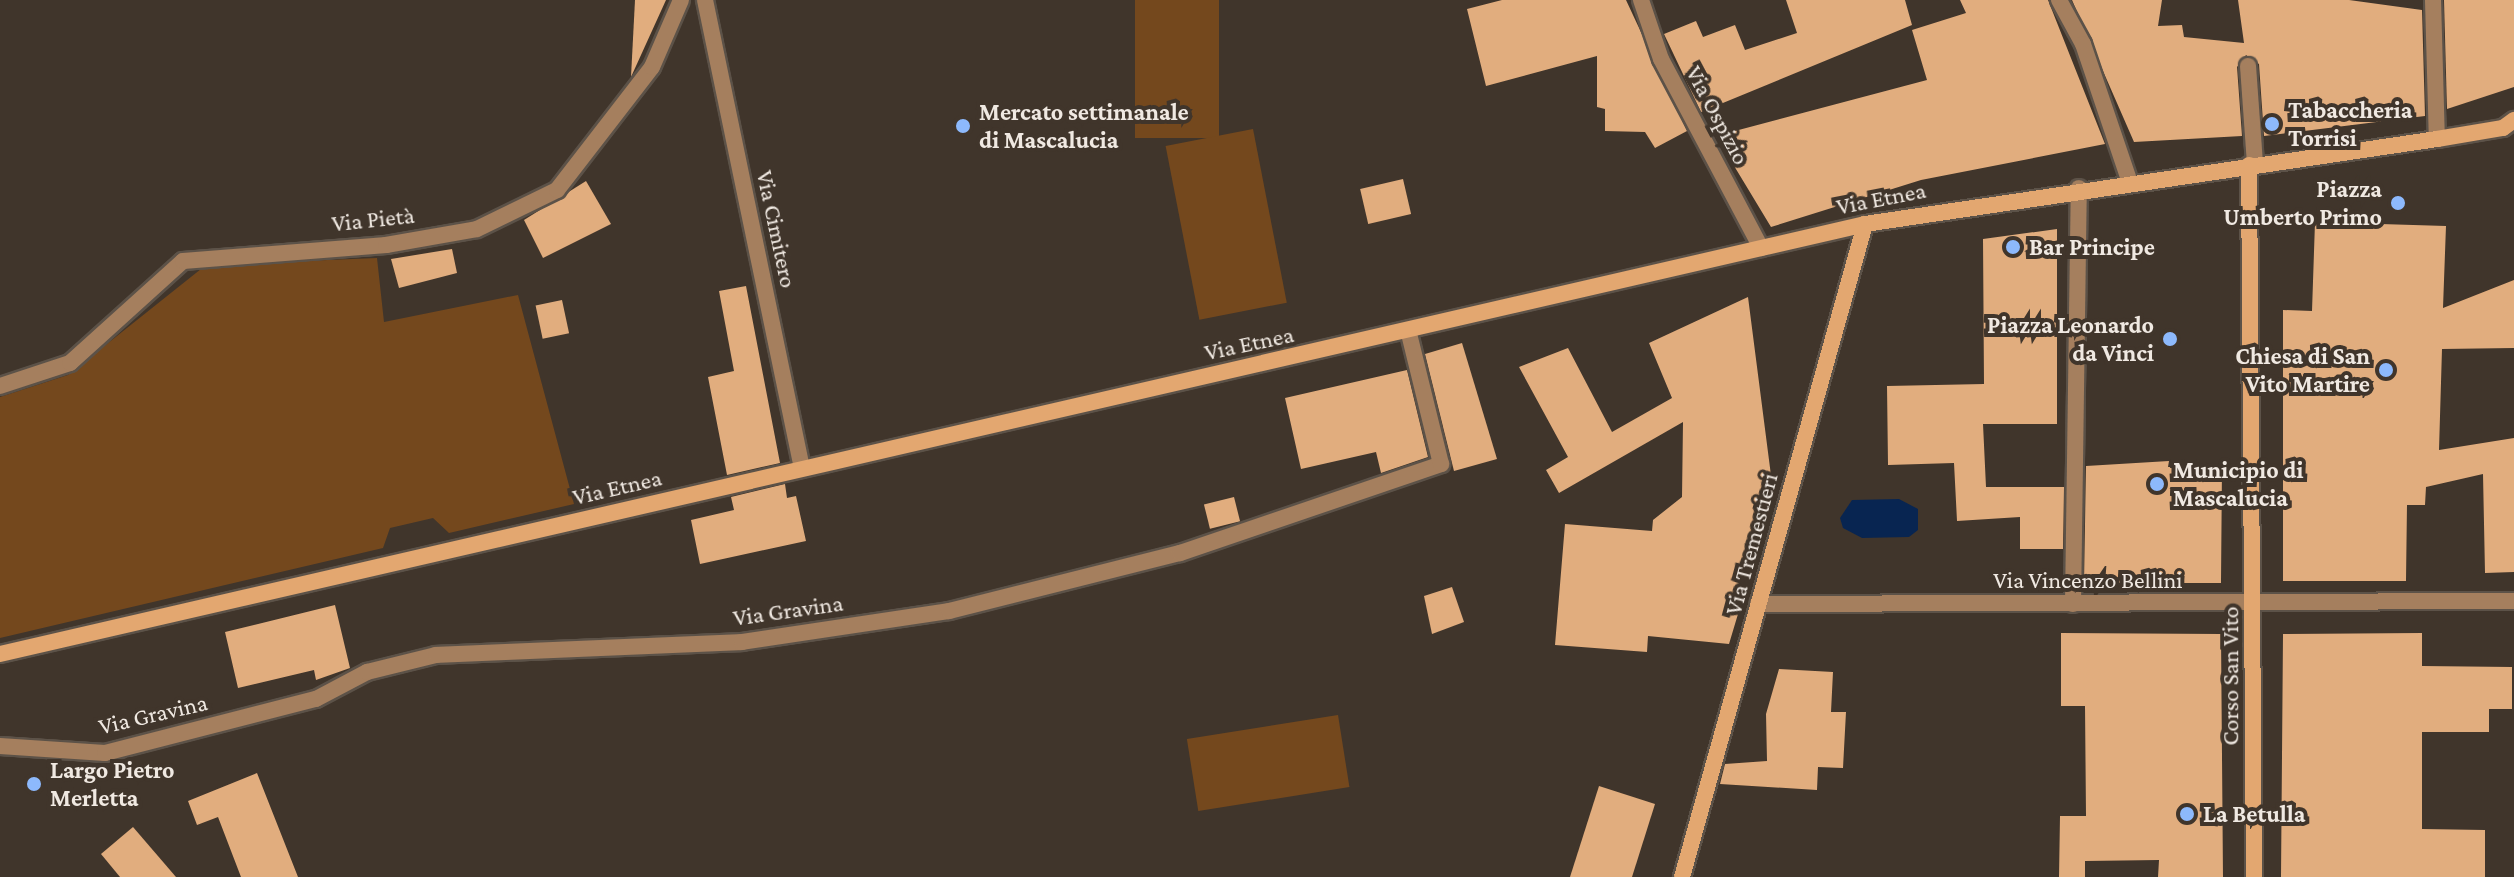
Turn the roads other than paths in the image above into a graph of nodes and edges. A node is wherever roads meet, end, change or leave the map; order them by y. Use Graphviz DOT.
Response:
graph roads {
  1 [pos="681,0"];
  2 [pos="705,0"];
  3 [pos="1641,0"];
  4 [pos="2059,0"];
  5 [pos="2432,0"];
  6 [pos="2248,66"];
  7 [pos="2514,120"];
  8 [pos="2437,139"];
  9 [pos="2252,164"];
  10 [pos="2129,180"];
  11 [pos="2079,188"];
  12 [pos="1865,224"];
  13 [pos="1761,248"];
  14 [pos="1409,334"];
  15 [pos="0,386"];
  16 [pos="802,468"];
  17 [pos="2514,601"];
  18 [pos="1758,604"];
  19 [pos="2073,604"];
  20 [pos="2254,605"];
  21 [pos="0,654"];
  22 [pos="0,746"];
  23 [pos="1682,877"];
  24 [pos="2254,877"];
  1 -- 15 [label="street, Via Pietà"];
  2 -- 16 [label="street, Via Cimitero"];
  3 -- 13 [label="street, Via Ospizio"];
  4 -- 10 [label="street"];
  5 -- 8 [label="street"];
  6 -- 9 [label="street"];
  7 -- 8 [label="main road, Via Etnea"];
  8 -- 9 [label="main road, Via Etnea"];
  9 -- 10 [label="main road, Via Etnea"];
  9 -- 20 [label="main road, Corso San Vito"];
  10 -- 11 [label="main road, Via Etnea"];
  11 -- 12 [label="main road, Via Etnea"];
  11 -- 19 [label="street"];
  12 -- 13 [label="main road, Via Etnea"];
  12 -- 18 [label="main road, Via Tremestieri"];
  13 -- 14 [label="main road, Via Etnea"];
  14 -- 16 [label="main road, Via Etnea"];
  14 -- 22 [label="street, Via Gravina"];
  16 -- 21 [label="main road, Via Etnea"];
  17 -- 20 [label="street, Via Vincenzo Bellini"];
  18 -- 19 [label="street, Via Vincenzo Bellini"];
  18 -- 23 [label="main road, Via Tremestieri"];
  19 -- 20 [label="street, Via Vincenzo Bellini"];
  20 -- 24 [label="main road, Corso San Vito"];
}
